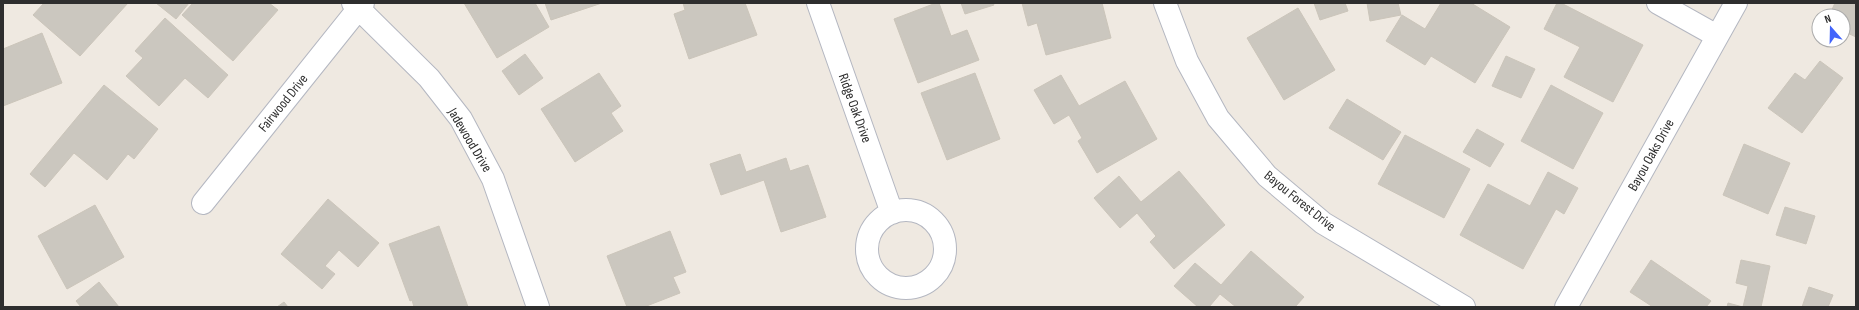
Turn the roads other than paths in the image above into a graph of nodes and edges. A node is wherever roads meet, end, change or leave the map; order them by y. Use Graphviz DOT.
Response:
graph roads {
  1 [pos="818,3"];
  2 [pos="1165,3"];
  3 [pos="1658,3"];
  4 [pos="1736,3"];
  5 [pos="358,4"];
  6 [pos="1717,36"];
  7 [pos="203,202"];
  8 [pos="892,213"];
  9 [pos="538,307"];
  10 [pos="1464,307"];
  11 [pos="1566,307"];
  1 -- 8 [label="street, Ridge Oak Drive"];
  2 -- 10 [label="street, Bayou Forest Drive"];
  3 -- 6 [label="street"];
  4 -- 6 [label="street, Bayou Oaks Drive"];
  5 -- 7 [label="street, Fairwood Drive"];
  5 -- 9 [label="street, Jadewood Drive"];
  6 -- 11 [label="street, Bayou Oaks Drive"];
}
